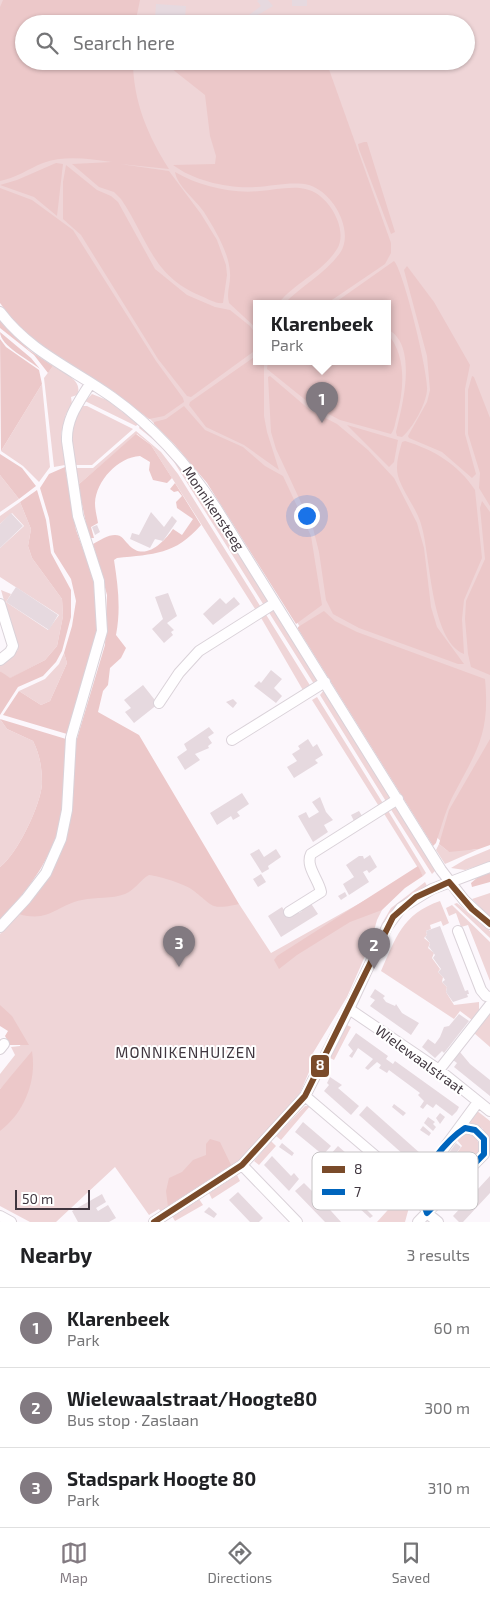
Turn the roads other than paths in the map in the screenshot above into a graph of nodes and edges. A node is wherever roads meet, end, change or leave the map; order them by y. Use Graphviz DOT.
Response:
graph roads {
  1 [pos="0,312"];
  2 [pos="90,384"];
  3 [pos="275,603"];
  4 [pos="0,604"];
  5 [pos="0,660"];
  6 [pos="324,682"];
  7 [pos="159,703"];
  8 [pos="232,740"];
  9 [pos="398,799"];
  10 [pos="490,867"];
  11 [pos="449,882"];
  12 [pos="289,912"];
  13 [pos="490,924"];
  14 [pos="0,927"];
  15 [pos="458,931"];
  16 [pos="490,997"];
  17 [pos="490,1005"];
  18 [pos="349,1009"];
  19 [pos="439,1070"];
  20 [pos="305,1096"];
  21 [pos="478,1102"];
  22 [pos="490,1111"];
  23 [pos="455,1134"];
  24 [pos="371,1152"];
  25 [pos="442,1152"];
  26 [pos="478,1160"];
  27 [pos="242,1165"];
  28 [pos="426,1210"];
  29 [pos="430,1210"];
  30 [pos="427,1213"];
  31 [pos="0,1216"];
  32 [pos="157,1221"];
  33 [pos="11,1222"];
  34 [pos="297,1222"];
  35 [pos="418,1222"];
  36 [pos="438,1222"];
  1 -- 2 [label="street, Monnikensteeg"];
  2 -- 3 [label="street, Monnikensteeg"];
  2 -- 14 [label="street"];
  3 -- 6 [label="street, Monnikensteeg"];
  3 -- 7 [label="street"];
  4 -- 5 [label="street"];
  6 -- 8 [label="street"];
  6 -- 9 [label="street, Monnikensteeg"];
  9 -- 11 [label="street, Monnikensteeg"];
  9 -- 12 [label="street"];
  10 -- 11 [label="street"];
  11 -- 13 [label="street, Monnikensteeg"];
  11 -- 18 [label="street"];
  15 -- 16 [label="street"];
  17 -- 19 [label="street"];
  18 -- 19 [label="street, Wielewaalstraat"];
  18 -- 20 [label="street"];
  19 -- 21 [label="street, Wielewaalstraat"];
  20 -- 24 [label="street"];
  20 -- 27 [label="street"];
  21 -- 22 [label="street, Wielewaalstraat"];
  21 -- 23 [label="street"];
  23 -- 25 [label="street"];
  23 -- 26 [label="street"];
  27 -- 32 [label="street"];
  27 -- 34 [label="street"];
  28 -- 30 [label="street"];
  29 -- 30 [label="street"];
  30 -- 35 [label="street"];
  30 -- 36 [label="street"];
  31 -- 33 [label="street"];
}
